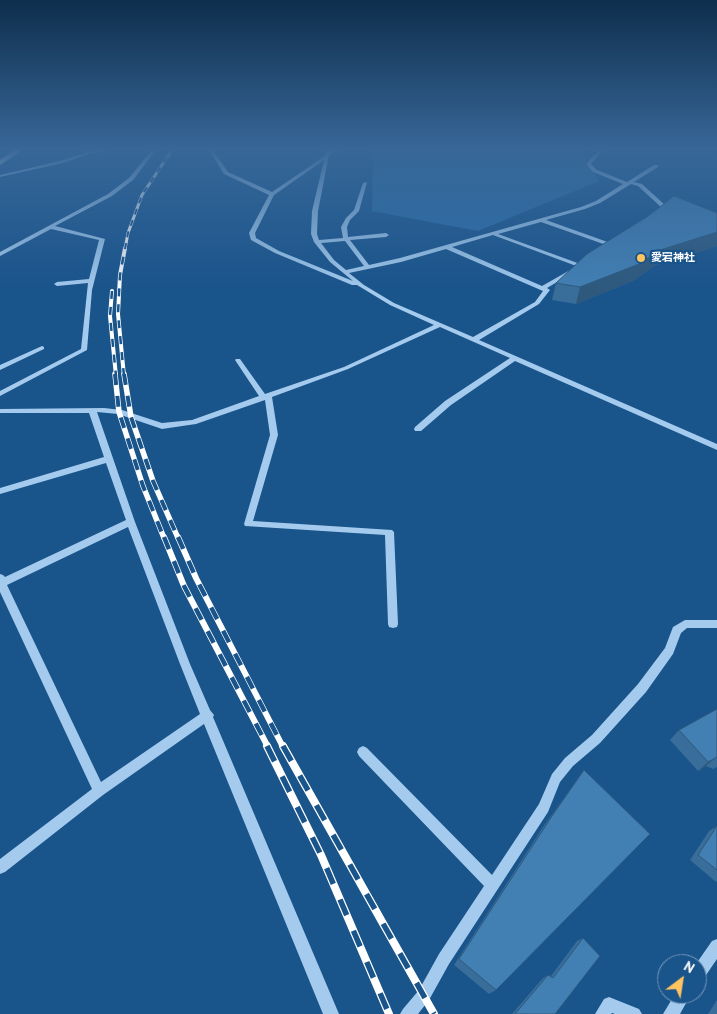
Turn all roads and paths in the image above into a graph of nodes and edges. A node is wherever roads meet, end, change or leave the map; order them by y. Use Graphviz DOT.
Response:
graph roads {
  1 [pos="106,197"];
  2 [pos="270,197"];
  3 [pos="318,197"];
  4 [pos="360,197"];
  5 [pos="605,197"];
  6 [pos="653,197"];
  7 [pos="662,206"];
  8 [pos="676,210"];
  9 [pos="657,211"];
  10 [pos="541,220"];
  11 [pos="51,227"];
  12 [pos="494,234"];
  13 [pos="386,235"];
  14 [pos="346,239"];
  15 [pos="317,242"];
  16 [pos="620,242"];
  17 [pos="614,246"];
  18 [pos="447,247"];
  19 [pos="606,251"];
  20 [pos="0,254"];
  21 [pos="590,261"];
  22 [pos="368,266"];
  23 [pos="582,266"];
  24 [pos="344,272"];
  25 [pos="92,280"];
  26 [pos="57,284"];
  27 [pos="362,286"];
  28 [pos="544,288"];
  29 [pos="440,325"];
  30 [pos="473,340"];
  31 [pos="42,348"];
  32 [pos="515,358"];
  33 [pos="238,360"];
  34 [pos="0,368"];
  35 [pos="0,394"];
  36 [pos="266,397"];
  37 [pos="92,410"];
  38 [pos="0,411"];
  39 [pos="418,429"];
  40 [pos="717,447"];
  41 [pos="109,458"];
  42 [pos="0,491"];
  43 [pos="131,522"];
  44 [pos="0,582"];
  45 [pos="393,624"];
  46 [pos="717,624"];
  47 [pos="208,715"];
  48 [pos="363,752"];
  49 [pos="100,791"];
  50 [pos="0,867"];
  51 [pos="493,885"];
  52 [pos="717,946"];
  53 [pos="707,961"];
  54 [pos="331,1014"];
  55 [pos="408,1014"];
  56 [pos="603,1014"];
  57 [pos="634,1014"];
  1 -- 11 [label="street"];
  2 -- 27 [label="street"];
  3 -- 15 [label="street"];
  4 -- 14 [label="street"];
  5 -- 10 [label="street"];
  6 -- 7 [label="street"];
  7 -- 8 [label="street"];
  7 -- 9 [label="street"];
  10 -- 12 [label="street"];
  10 -- 17 [label="street"];
  11 -- 20 [label="street"];
  11 -- 25 [label="street"];
  12 -- 18 [label="street"];
  12 -- 23 [label="street"];
  13 -- 14 [label="street"];
  14 -- 15 [label="street"];
  14 -- 22 [label="street"];
  15 -- 24 [label="street"];
  16 -- 17 [label="street"];
  17 -- 19 [label="street"];
  18 -- 22 [label="street"];
  18 -- 28 [label="street"];
  21 -- 23 [label="street"];
  22 -- 24 [label="street"];
  23 -- 28 [label="street"];
  24 -- 27 [label="street"];
  25 -- 26 [label="street"];
  25 -- 35 [label="street"];
  27 -- 29 [label="street"];
  28 -- 30 [label="street"];
  29 -- 30 [label="street"];
  29 -- 36 [label="street"];
  30 -- 32 [label="street"];
  31 -- 34 [label="street"];
  32 -- 39 [label="street"];
  32 -- 40 [label="street"];
  33 -- 36 [label="street"];
  36 -- 37 [label="street"];
  36 -- 45 [label="street"];
  37 -- 38 [label="street"];
  37 -- 41 [label="street"];
  41 -- 42 [label="street"];
  41 -- 43 [label="street"];
  43 -- 44 [label="street"];
  43 -- 47 [label="street"];
  44 -- 49 [label="street"];
  46 -- 51 [label="street"];
  47 -- 49 [label="street"];
  47 -- 54 [label="street"];
  48 -- 51 [label="street"];
  49 -- 50 [label="street"];
  51 -- 55 [label="street"];
  52 -- 53 [label="street"];
  56 -- 57 [label="street"];
}
